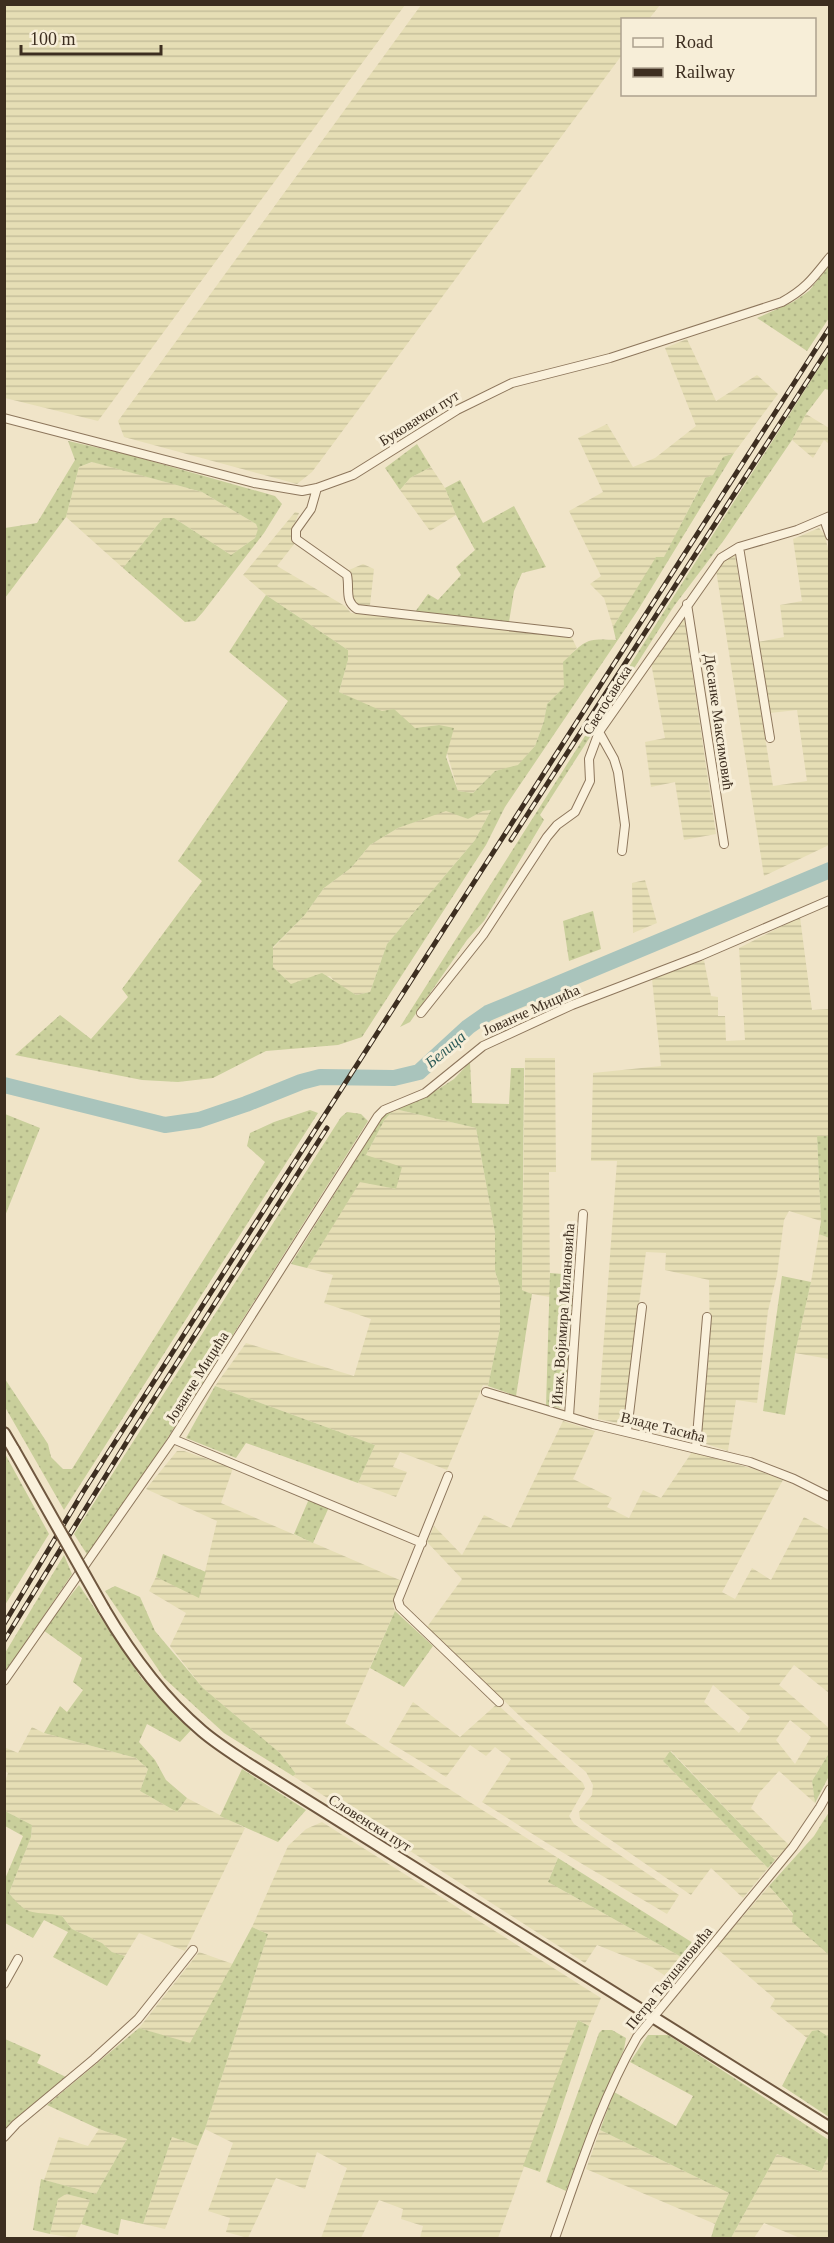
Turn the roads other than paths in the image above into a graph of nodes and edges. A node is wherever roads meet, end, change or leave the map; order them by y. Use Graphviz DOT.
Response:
graph roads {
  1 [pos="830,257"];
  2 [pos="4,418"];
  3 [pos="317,488"];
  4 [pos="827,518"];
  5 [pos="830,536"];
  6 [pos="739,547"];
  7 [pos="687,604"];
  8 [pos="569,633"];
  9 [pos="599,732"];
  10 [pos="770,738"];
  11 [pos="724,844"];
  12 [pos="622,851"];
  13 [pos="830,900"];
  14 [pos="421,1013"];
  15 [pos="583,1214"];
  16 [pos="642,1307"];
  17 [pos="707,1317"];
  18 [pos="486,1392"];
  19 [pos="569,1416"];
  20 [pos="627,1431"];
  21 [pos="4,1433"];
  22 [pos="173,1439"];
  23 [pos="696,1448"];
  24 [pos="448,1476"];
  25 [pos="830,1497"];
  26 [pos="422,1543"];
  27 [pos="4,1681"];
  28 [pos="499,1702"];
  29 [pos="830,1789"];
  30 [pos="193,1950"];
  31 [pos="18,1959"];
  32 [pos="4,1984"];
  33 [pos="652,2017"];
  34 [pos="830,2128"];
  35 [pos="4,2137"];
  36 [pos="555,2238"];
  1 -- 3 [label="street, Буковачки пут"];
  2 -- 3 [label="street, Буковачки пут"];
  3 -- 8 [label="street"];
  4 -- 5 [label="street"];
  4 -- 6 [label="street, Светосавска"];
  6 -- 7 [label="street, Светосавска"];
  6 -- 10 [label="street"];
  7 -- 9 [label="street, Светосавска"];
  7 -- 11 [label="street, Десанке Максимовић"];
  9 -- 12 [label="street"];
  9 -- 14 [label="street, Светосавска"];
  13 -- 22 [label="street, Јованче Мицића"];
  15 -- 19 [label="street, Инж. Војимира Милановића"];
  16 -- 20 [label="street"];
  17 -- 23 [label="street"];
  18 -- 19 [label="street, Владе Тасића"];
  19 -- 20 [label="street, Владе Тасића"];
  20 -- 23 [label="street, Владе Тасића"];
  21 -- 33 [label="street, Словенски пут, bridge"];
  22 -- 26 [label="street, Јованче Мицића"];
  22 -- 27 [label="street, Јованче Мицића"];
  23 -- 25 [label="street, Владе Тасића"];
  24 -- 26 [label="street"];
  26 -- 28 [label="street"];
  29 -- 33 [label="street, Петра Таушановића"];
  30 -- 35 [label="street"];
  31 -- 32 [label="street"];
  33 -- 34 [label="street, Словенски пут"];
  33 -- 36 [label="street, Петра Таушановића"];
}
